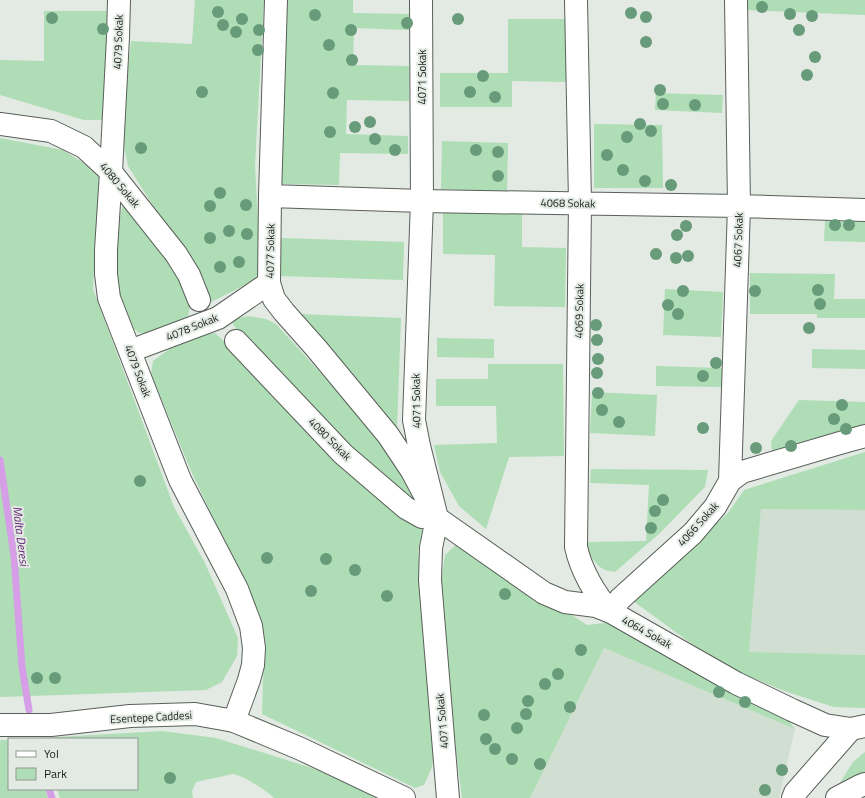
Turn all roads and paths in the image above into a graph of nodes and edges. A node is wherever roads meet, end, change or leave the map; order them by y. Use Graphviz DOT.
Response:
graph roads {
  1 [pos="119,0"];
  2 [pos="276,0"];
  3 [pos="421,0"];
  4 [pos="576,0"];
  5 [pos="736,0"];
  6 [pos="0,124"];
  7 [pos="111,172"];
  8 [pos="270,196"];
  9 [pos="422,201"];
  10 [pos="580,203"];
  11 [pos="739,206"];
  12 [pos="865,210"];
  13 [pos="269,283"];
  14 [pos="199,300"];
  15 [pos="236,341"];
  16 [pos="130,351"];
  17 [pos="865,436"];
  18 [pos="730,481"];
  19 [pos="437,518"];
  20 [pos="611,612"];
  21 [pos="234,721"];
  22 [pos="0,725"];
  23 [pos="858,727"];
  24 [pos="865,784"];
  25 [pos="404,798"];
  26 [pos="448,798"];
  27 [pos="793,798"];
  28 [pos="837,798"];
  1 -- 7 [label="street, 4079 Sokak"];
  2 -- 8 [label="street, 4077 Sokak"];
  3 -- 9 [label="street, 4071 Sokak"];
  4 -- 10 [label="street, 4069 Sokak"];
  5 -- 11 [label="street, 4067 Sokak"];
  6 -- 7 [label="street, 4080 Sokak"];
  7 -- 14 [label="street, 4080 Sokak"];
  7 -- 16 [label="street, 4079 Sokak"];
  8 -- 9 [label="street, 4068 Sokak"];
  8 -- 13 [label="street, 4077 Sokak"];
  9 -- 10 [label="street, 4068 Sokak"];
  9 -- 19 [label="street, 4071 Sokak"];
  10 -- 11 [label="street, 4068 Sokak"];
  10 -- 20 [label="street, 4069 Sokak"];
  11 -- 12 [label="street, 4068 Sokak"];
  11 -- 18 [label="street, 4067 Sokak"];
  13 -- 16 [label="street, 4078 Sokak"];
  13 -- 19 [label="street, 4077 Sokak"];
  15 -- 19 [label="street, 4080 Sokak"];
  16 -- 21 [label="street, 4079 Sokak"];
  17 -- 18 [label="street, 4066 Sokak"];
  18 -- 20 [label="street, 4066 Sokak"];
  19 -- 20 [label="street, 4064 Sokak"];
  19 -- 26 [label="street, 4071 Sokak"];
  20 -- 23 [label="street, 4064 Sokak"];
  21 -- 22 [label="street, Esentepe Caddesi"];
  21 -- 25 [label="street, Esentepe Caddesi"];
  23 -- 27 [label="street"];
  24 -- 28 [label="street"];
}
